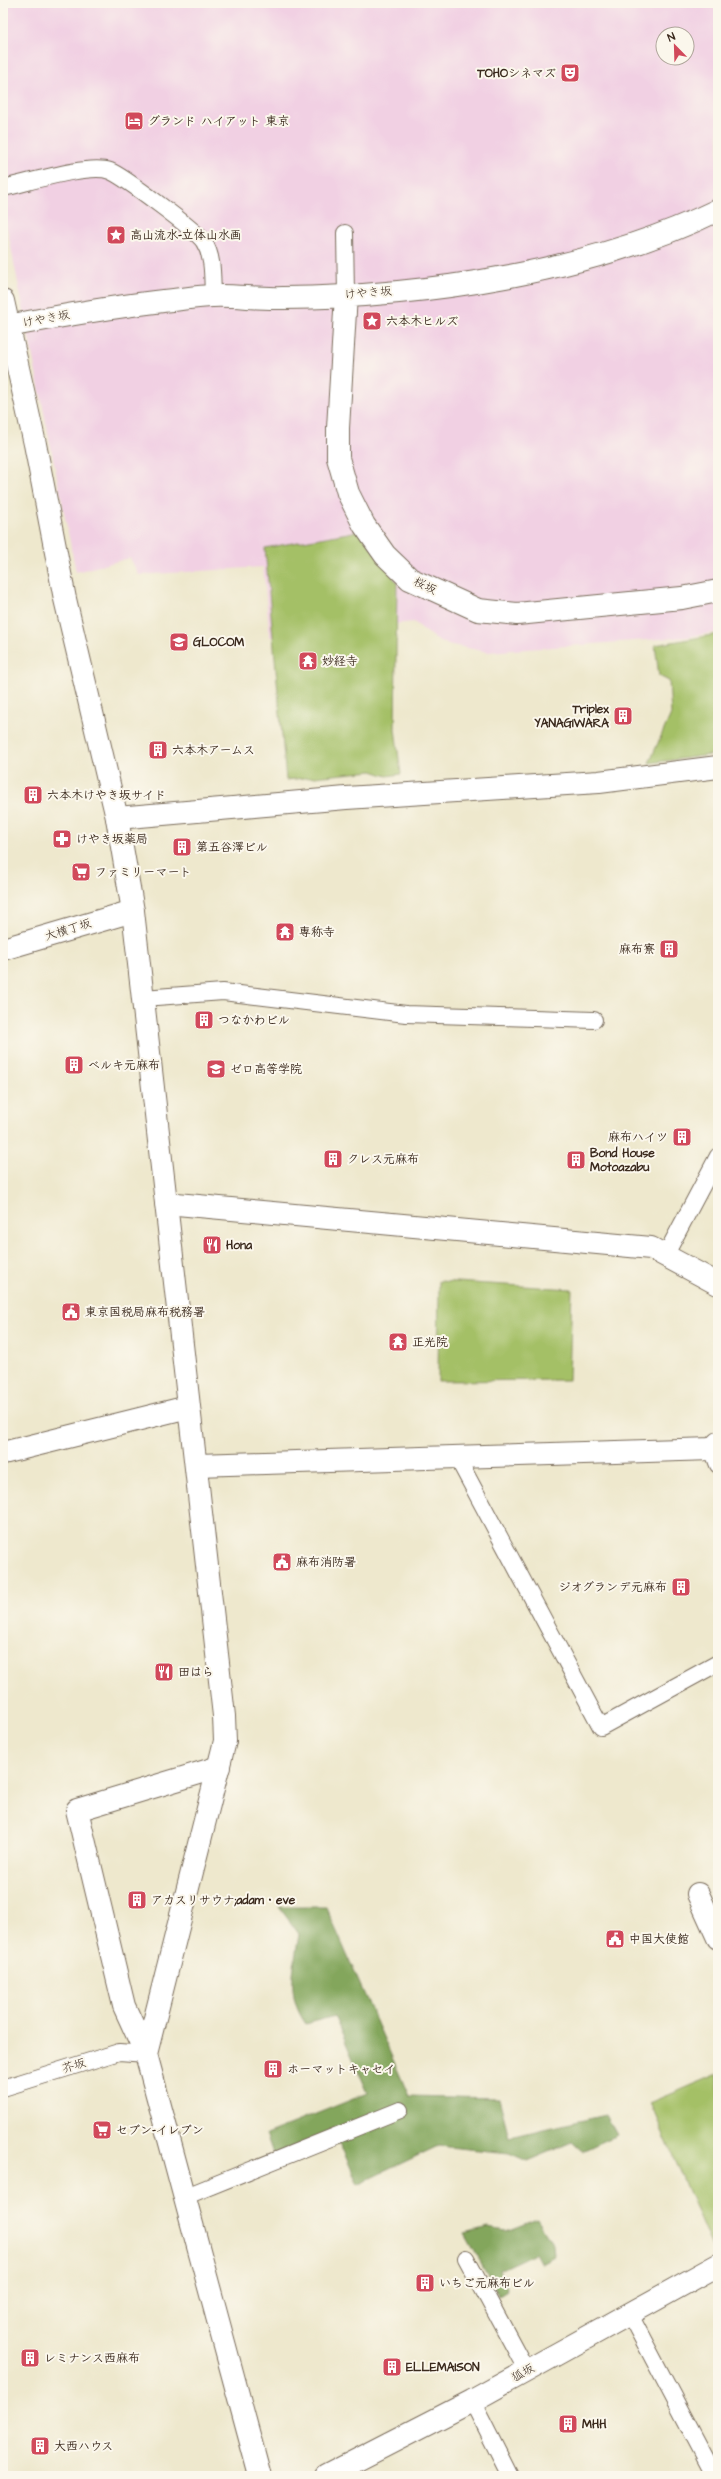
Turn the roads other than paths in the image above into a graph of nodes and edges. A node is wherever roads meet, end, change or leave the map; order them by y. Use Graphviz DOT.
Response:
graph roads {
  1 [pos="3,188"];
  2 [pos="718,210"];
  3 [pos="345,233"];
  4 [pos="346,295"];
  5 [pos="213,296"];
  6 [pos="3,301"];
  7 [pos="8,326"];
  8 [pos="718,591"];
  9 [pos="718,767"];
  10 [pos="117,818"];
  11 [pos="133,911"];
  12 [pos="3,949"];
  13 [pos="143,998"];
  14 [pos="594,1020"];
  15 [pos="718,1156"];
  16 [pos="166,1203"];
  17 [pos="665,1256"];
  18 [pos="718,1284"];
  19 [pos="188,1407"];
  20 [pos="716,1452"];
  21 [pos="3,1454"];
  22 [pos="458,1459"];
  23 [pos="197,1465"];
  24 [pos="718,1663"];
  25 [pos="219,1767"];
  26 [pos="698,1894"];
  27 [pos="718,1938"];
  28 [pos="146,2054"];
  29 [pos="3,2088"];
  30 [pos="400,2110"];
  31 [pos="184,2197"];
  32 [pos="466,2258"];
  33 [pos="718,2265"];
  34 [pos="629,2313"];
  35 [pos="528,2371"];
  36 [pos="472,2401"];
  37 [pos="714,2467"];
  38 [pos="260,2476"];
  39 [pos="326,2476"];
  40 [pos="510,2476"];
  1 -- 5 [label="lane"];
  2 -- 4 [label="street, けやき坂"];
  3 -- 4 [label="lane"];
  4 -- 5 [label="street, けやき坂"];
  4 -- 8 [label="street, 桜坂"];
  5 -- 7 [label="street, けやき坂"];
  6 -- 7 [label="street"];
  7 -- 10 [label="street"];
  9 -- 10 [label="street"];
  10 -- 11 [label="street"];
  11 -- 12 [label="street, 大横丁坂"];
  11 -- 13 [label="street"];
  13 -- 14 [label="lane"];
  13 -- 16 [label="street"];
  15 -- 17 [label="lane"];
  16 -- 17 [label="street"];
  16 -- 19 [label="street"];
  17 -- 18 [label="street"];
  19 -- 21 [label="street"];
  19 -- 23 [label="street"];
  20 -- 22 [label="street"];
  22 -- 23 [label="street"];
  22 -- 24 [label="lane"];
  23 -- 25 [label="street"];
  25 -- 28 [label="street"];
  25 -- 28 [label="street"];
  26 -- 27 [label="street"];
  28 -- 29 [label="lane, 芥坂"];
  28 -- 31 [label="street"];
  30 -- 31 [label="lane"];
  31 -- 38 [label="street"];
  32 -- 35 [label="lane"];
  33 -- 34 [label="street, 狐坂"];
  34 -- 35 [label="street, 狐坂"];
  34 -- 37 [label="lane"];
  35 -- 36 [label="street, 狐坂"];
  36 -- 39 [label="street, 狐坂"];
  36 -- 40 [label="lane"];
}
